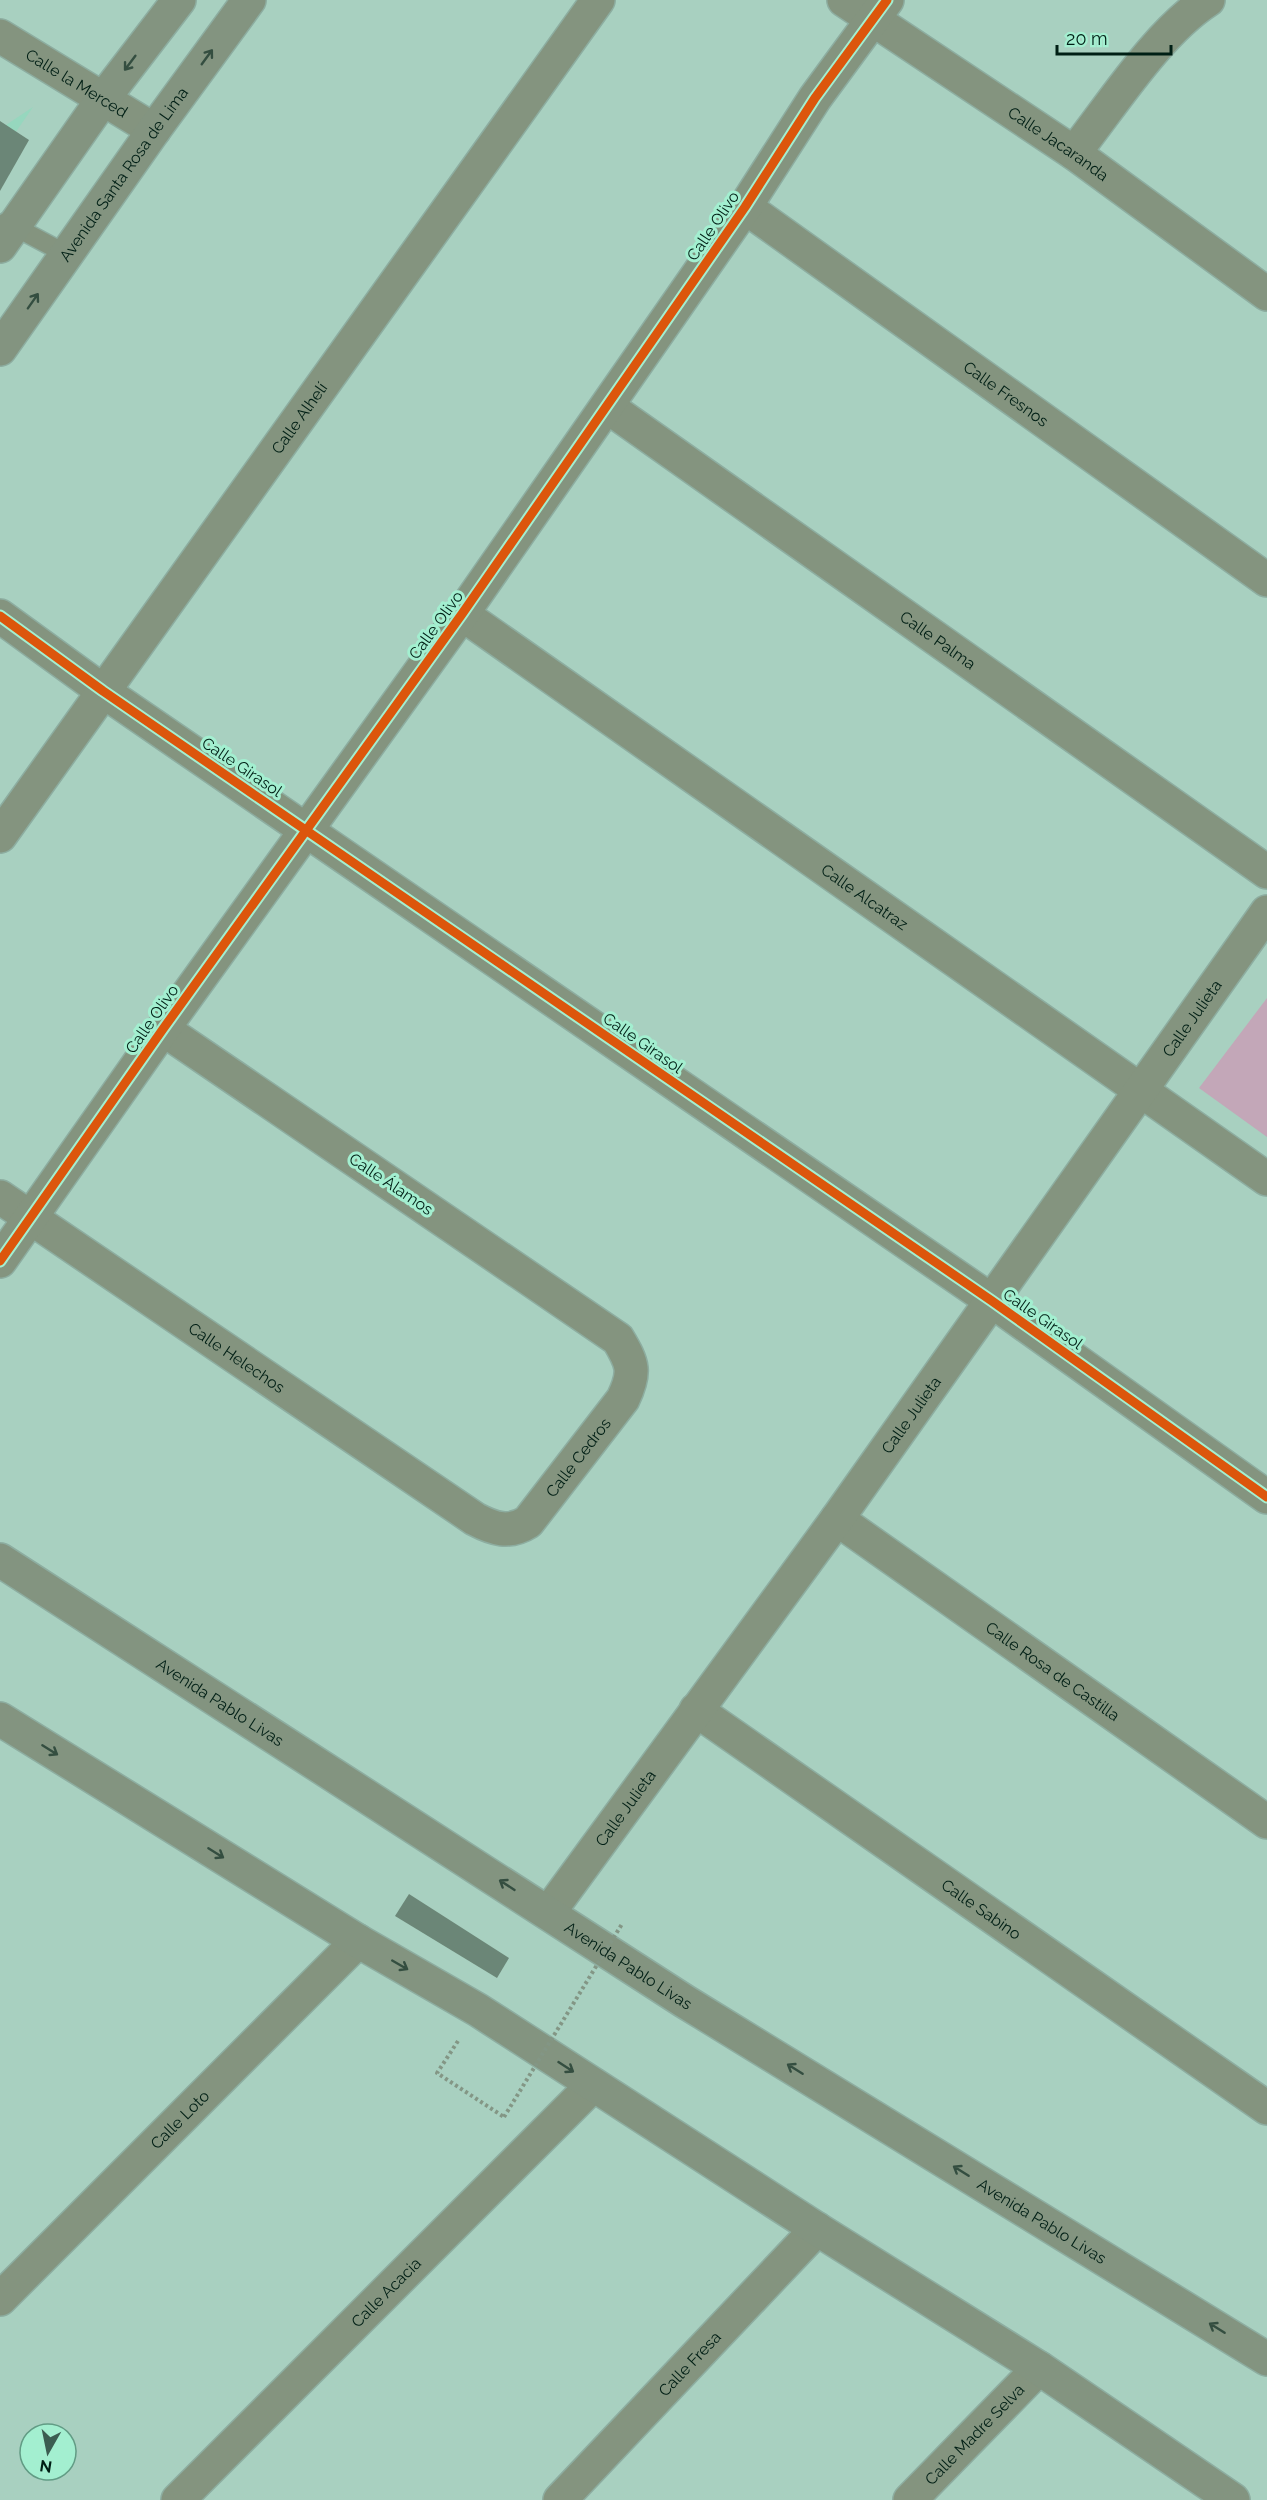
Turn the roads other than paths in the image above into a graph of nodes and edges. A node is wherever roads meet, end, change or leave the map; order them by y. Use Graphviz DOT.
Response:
graph roads {
  1 [pos="179,0"];
  2 [pos="249,0"];
  3 [pos="598,0"];
  4 [pos="844,0"];
  5 [pos="1209,0"];
  6 [pos="880,9"];
  7 [pos="0,36"];
  8 [pos="103,99"];
  9 [pos="154,130"];
  10 [pos="1074,153"];
  11 [pos="745,207"];
  12 [pos="4,230"];
  13 [pos="66,254"];
  14 [pos="1267,294"];
  15 [pos="0,350"];
  16 [pos="608,407"];
  17 [pos="1267,580"];
  18 [pos="462,614"];
  19 [pos="0,616"];
  20 [pos="103,691"];
  21 [pos="307,830"];
  22 [pos="0,836"];
  23 [pos="1267,872"];
  24 [pos="1267,912"];
  25 [pos="163,1029"];
  26 [pos="1140,1090"];
  27 [pos="1267,1179"];
  28 [pos="0,1197"];
  29 [pos="30,1219"];
  30 [pos="0,1261"];
  31 [pos="992,1301"];
  32 [pos="618,1339"];
  33 [pos="1267,1497"];
  34 [pos="837,1519"];
  35 [pos="475,1520"];
  36 [pos="0,1560"];
  37 [pos="696,1710"];
  38 [pos="0,1719"];
  39 [pos="1267,1822"];
  40 [pos="549,1912"];
  41 [pos="358,1941"];
  42 [pos="593,2085"];
  43 [pos="1267,2108"];
  44 [pos="818,2229"];
  45 [pos="0,2299"];
  46 [pos="1267,2358"];
  47 [pos="1039,2368"];
  48 [pos="178,2500"];
  49 [pos="560,2500"];
  50 [pos="910,2500"];
  51 [pos="1233,2500"];
  1 -- 8 [label="main road, one-way"];
  9 -- 2 [label="main road, Avenida Santa Rosa de Lima, one-way"];
  3 -- 20 [label="street, Calle Alhelí"];
  4 -- 6 [label="street, Calle Jacaranda"];
  5 -- 10 [label="street"];
  6 -- 10 [label="street, Calle Jacaranda"];
  6 -- 11 [label="street, Calle Olivo"];
  7 -- 8 [label="street, Calle la Merced"];
  8 -- 9 [label="street, Calle la Merced"];
  8 -- 12 [label="main road"];
  9 -- 13 [label="main road, Avenida Santa Rosa de Lima"];
  10 -- 14 [label="street, Calle Jacaranda"];
  11 -- 16 [label="street, Calle Olivo"];
  11 -- 17 [label="street, Calle Fresnos"];
  12 -- 13 [label="lane"];
  15 -- 13 [label="main road, Avenida Santa Rosa de Lima, one-way"];
  16 -- 18 [label="street, Calle Olivo"];
  16 -- 23 [label="street, Calle Palma"];
  18 -- 21 [label="street, Calle Olivo"];
  18 -- 26 [label="street, Calle Alcatraz"];
  19 -- 20 [label="street, Calle Girasol"];
  20 -- 21 [label="street, Calle Girasol"];
  20 -- 22 [label="street, Calle Alhelí"];
  21 -- 25 [label="street, Calle Olivo"];
  21 -- 31 [label="street, Calle Girasol"];
  24 -- 26 [label="street, Calle Julieta"];
  25 -- 29 [label="street, Calle Olivo"];
  25 -- 32 [label="street, Calle Álamos"];
  26 -- 27 [label="street, Calle Alcatraz"];
  26 -- 31 [label="street, Calle Julieta"];
  28 -- 29 [label="street, Calle Helechos"];
  29 -- 30 [label="street, Calle Olivo"];
  29 -- 35 [label="street, Calle Helechos"];
  31 -- 33 [label="street, Calle Girasol"];
  31 -- 34 [label="street, Calle Julieta"];
  32 -- 35 [label="street, Calle Cedros"];
  34 -- 37 [label="street, Calle Julieta"];
  34 -- 39 [label="street, Calle Rosa de Castilla"];
  40 -- 36 [label="main road, Avenida Pablo Livas, one-way"];
  37 -- 40 [label="street, Calle Julieta"];
  37 -- 43 [label="street, Calle Sabino"];
  38 -- 41 [label="main road, one-way"];
  46 -- 40 [label="main road, Avenida Pablo Livas, one-way"];
  41 -- 42 [label="main road, one-way"];
  41 -- 45 [label="street, Calle Loto"];
  42 -- 44 [label="main road"];
  42 -- 48 [label="street, Calle Acacia"];
  44 -- 47 [label="main road"];
  44 -- 49 [label="street, Calle Fresa"];
  47 -- 50 [label="street, Calle Madre Selva"];
  47 -- 51 [label="main road"];
}
